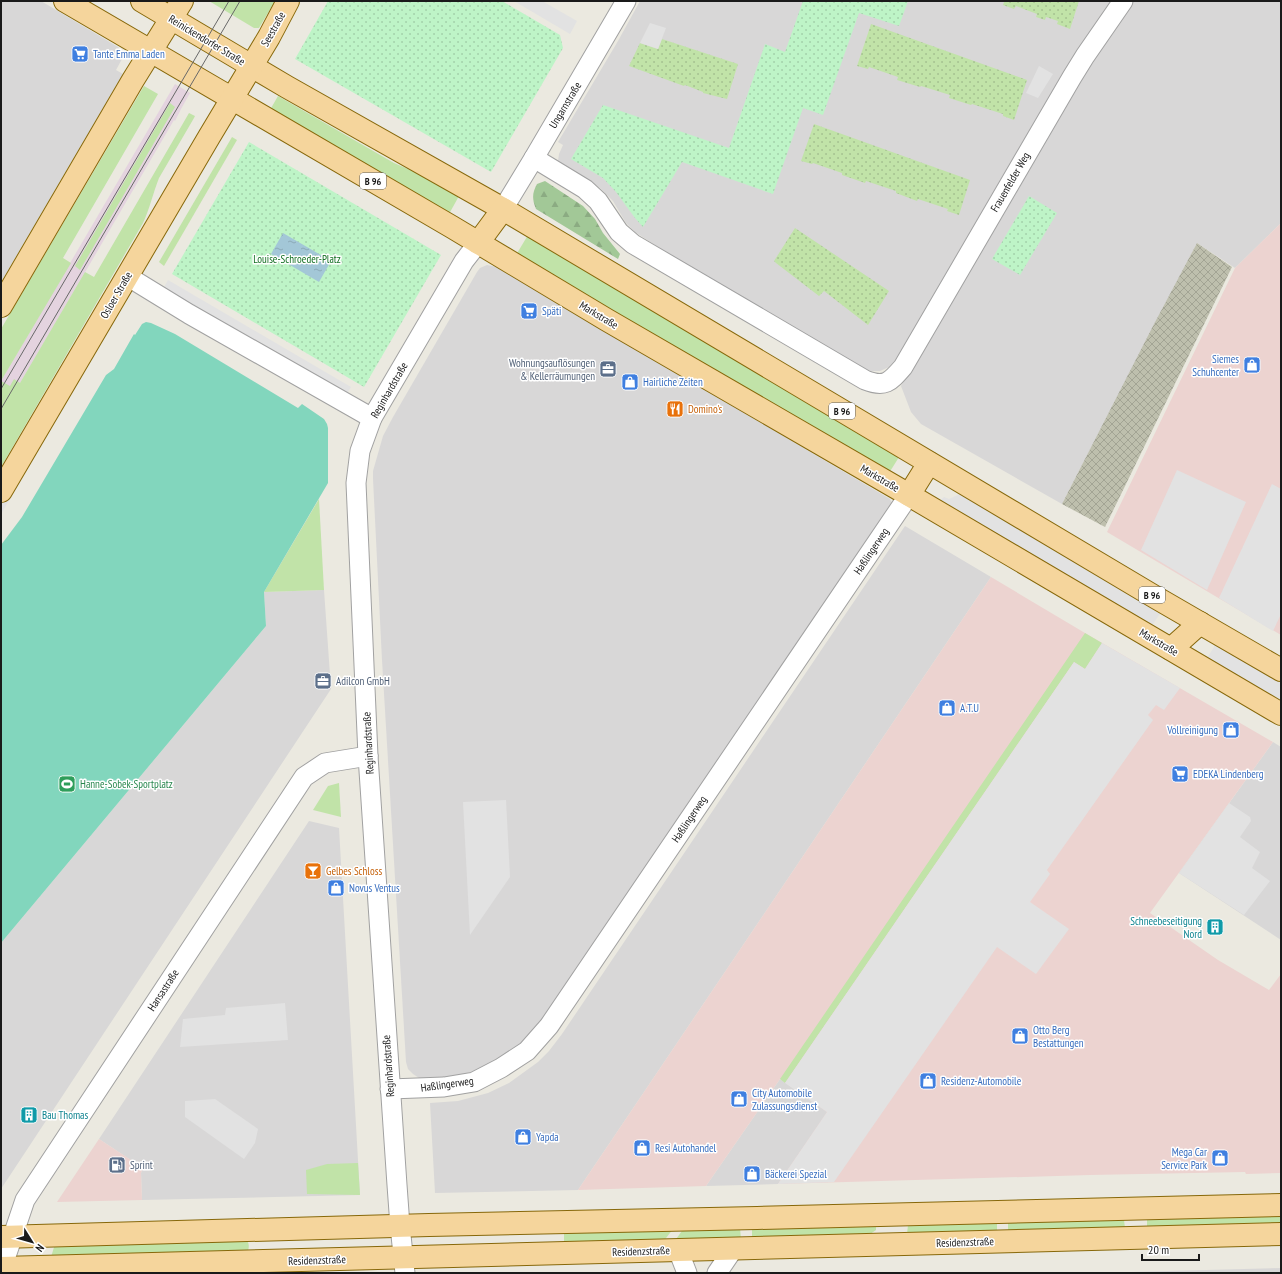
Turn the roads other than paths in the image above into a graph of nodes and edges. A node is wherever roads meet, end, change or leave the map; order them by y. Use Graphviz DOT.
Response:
graph roads {
  1 [pos="65,1"];
  2 [pos="142,1"];
  3 [pos="288,1"];
  4 [pos="626,1"];
  5 [pos="1123,1"];
  6 [pos="177,10"];
  7 [pos="151,51"];
  8 [pos="252,66"];
  9 [pos="232,98"];
  10 [pos="534,158"];
  11 [pos="503,209"];
  12 [pos="478,243"];
  13 [pos="127,276"];
  14 [pos="1,306"];
  15 [pos="372,418"];
  16 [pos="929,463"];
  17 [pos="1,491"];
  18 [pos="909,495"];
  19 [pos="1200,623"];
  20 [pos="1171,649"];
  21 [pos="1281,670"];
  22 [pos="1281,714"];
  23 [pos="368,756"];
  24 [pos="390,1089"];
  25 [pos="1281,1205"];
  26 [pos="400,1226"];
  27 [pos="1281,1234"];
  28 [pos="7,1237"];
  29 [pos="734,1248"];
  30 [pos="678,1250"];
  31 [pos="404,1266"];
  32 [pos="2,1268"];
  33 [pos="687,1273"];
  34 [pos="717,1273"];
  1 -- 7 [label="main road, B 96"];
  2 -- 6 [label="main road, Reinickendorfer Straße / B 96"];
  3 -- 8 [label="main road, Seestraße"];
  4 -- 10 [label="street, Ungarnstraße"];
  5 -- 10 [label="street, Frauenfelder Weg"];
  6 -- 7 [label="main road"];
  6 -- 8 [label="main road, Reinickendorfer Straße / B 96"];
  7 -- 9 [label="main road, B 96"];
  7 -- 14 [label="main road"];
  8 -- 9 [label="main road, Seestraße"];
  8 -- 11 [label="main road, B 96"];
  9 -- 12 [label="main road, B 96"];
  9 -- 13 [label="main road, Osloer Straße"];
  10 -- 11 [label="street, Ungarnstraße"];
  11 -- 12 [label="main road"];
  11 -- 16 [label="main road, B 96"];
  12 -- 15 [label="street, Reginhardstraße"];
  12 -- 18 [label="main road, Markstraße / B 96"];
  13 -- 15 [label="street"];
  13 -- 17 [label="main road, Osloer Straße"];
  15 -- 23 [label="street, Reginhardstraße"];
  16 -- 18 [label="main road, Haßlingerweg"];
  16 -- 19 [label="main road, B 96"];
  18 -- 20 [label="main road, Markstraße / B 96"];
  18 -- 24 [label="street, Haßlingerweg"];
  19 -- 20 [label="main road"];
  19 -- 21 [label="main road, B 96"];
  20 -- 22 [label="main road, Markstraße / B 96"];
  23 -- 24 [label="street, Reginhardstraße"];
  23 -- 28 [label="street, Hansastraße"];
  24 -- 26 [label="street, Reginhardstraße"];
  25 -- 26 [label="main road"];
  26 -- 28 [label="main road"];
  26 -- 31 [label="street, Reginhardstraße"];
  27 -- 29 [label="main road, Residenzstraße"];
  28 -- 32 [label="street, Hansastraße"];
  29 -- 30 [label="main road, Residenzstraße"];
  29 -- 34 [label="street"];
  30 -- 31 [label="main road, Residenzstraße"];
  30 -- 33 [label="street"];
  31 -- 32 [label="main road, Residenzstraße"];
}
